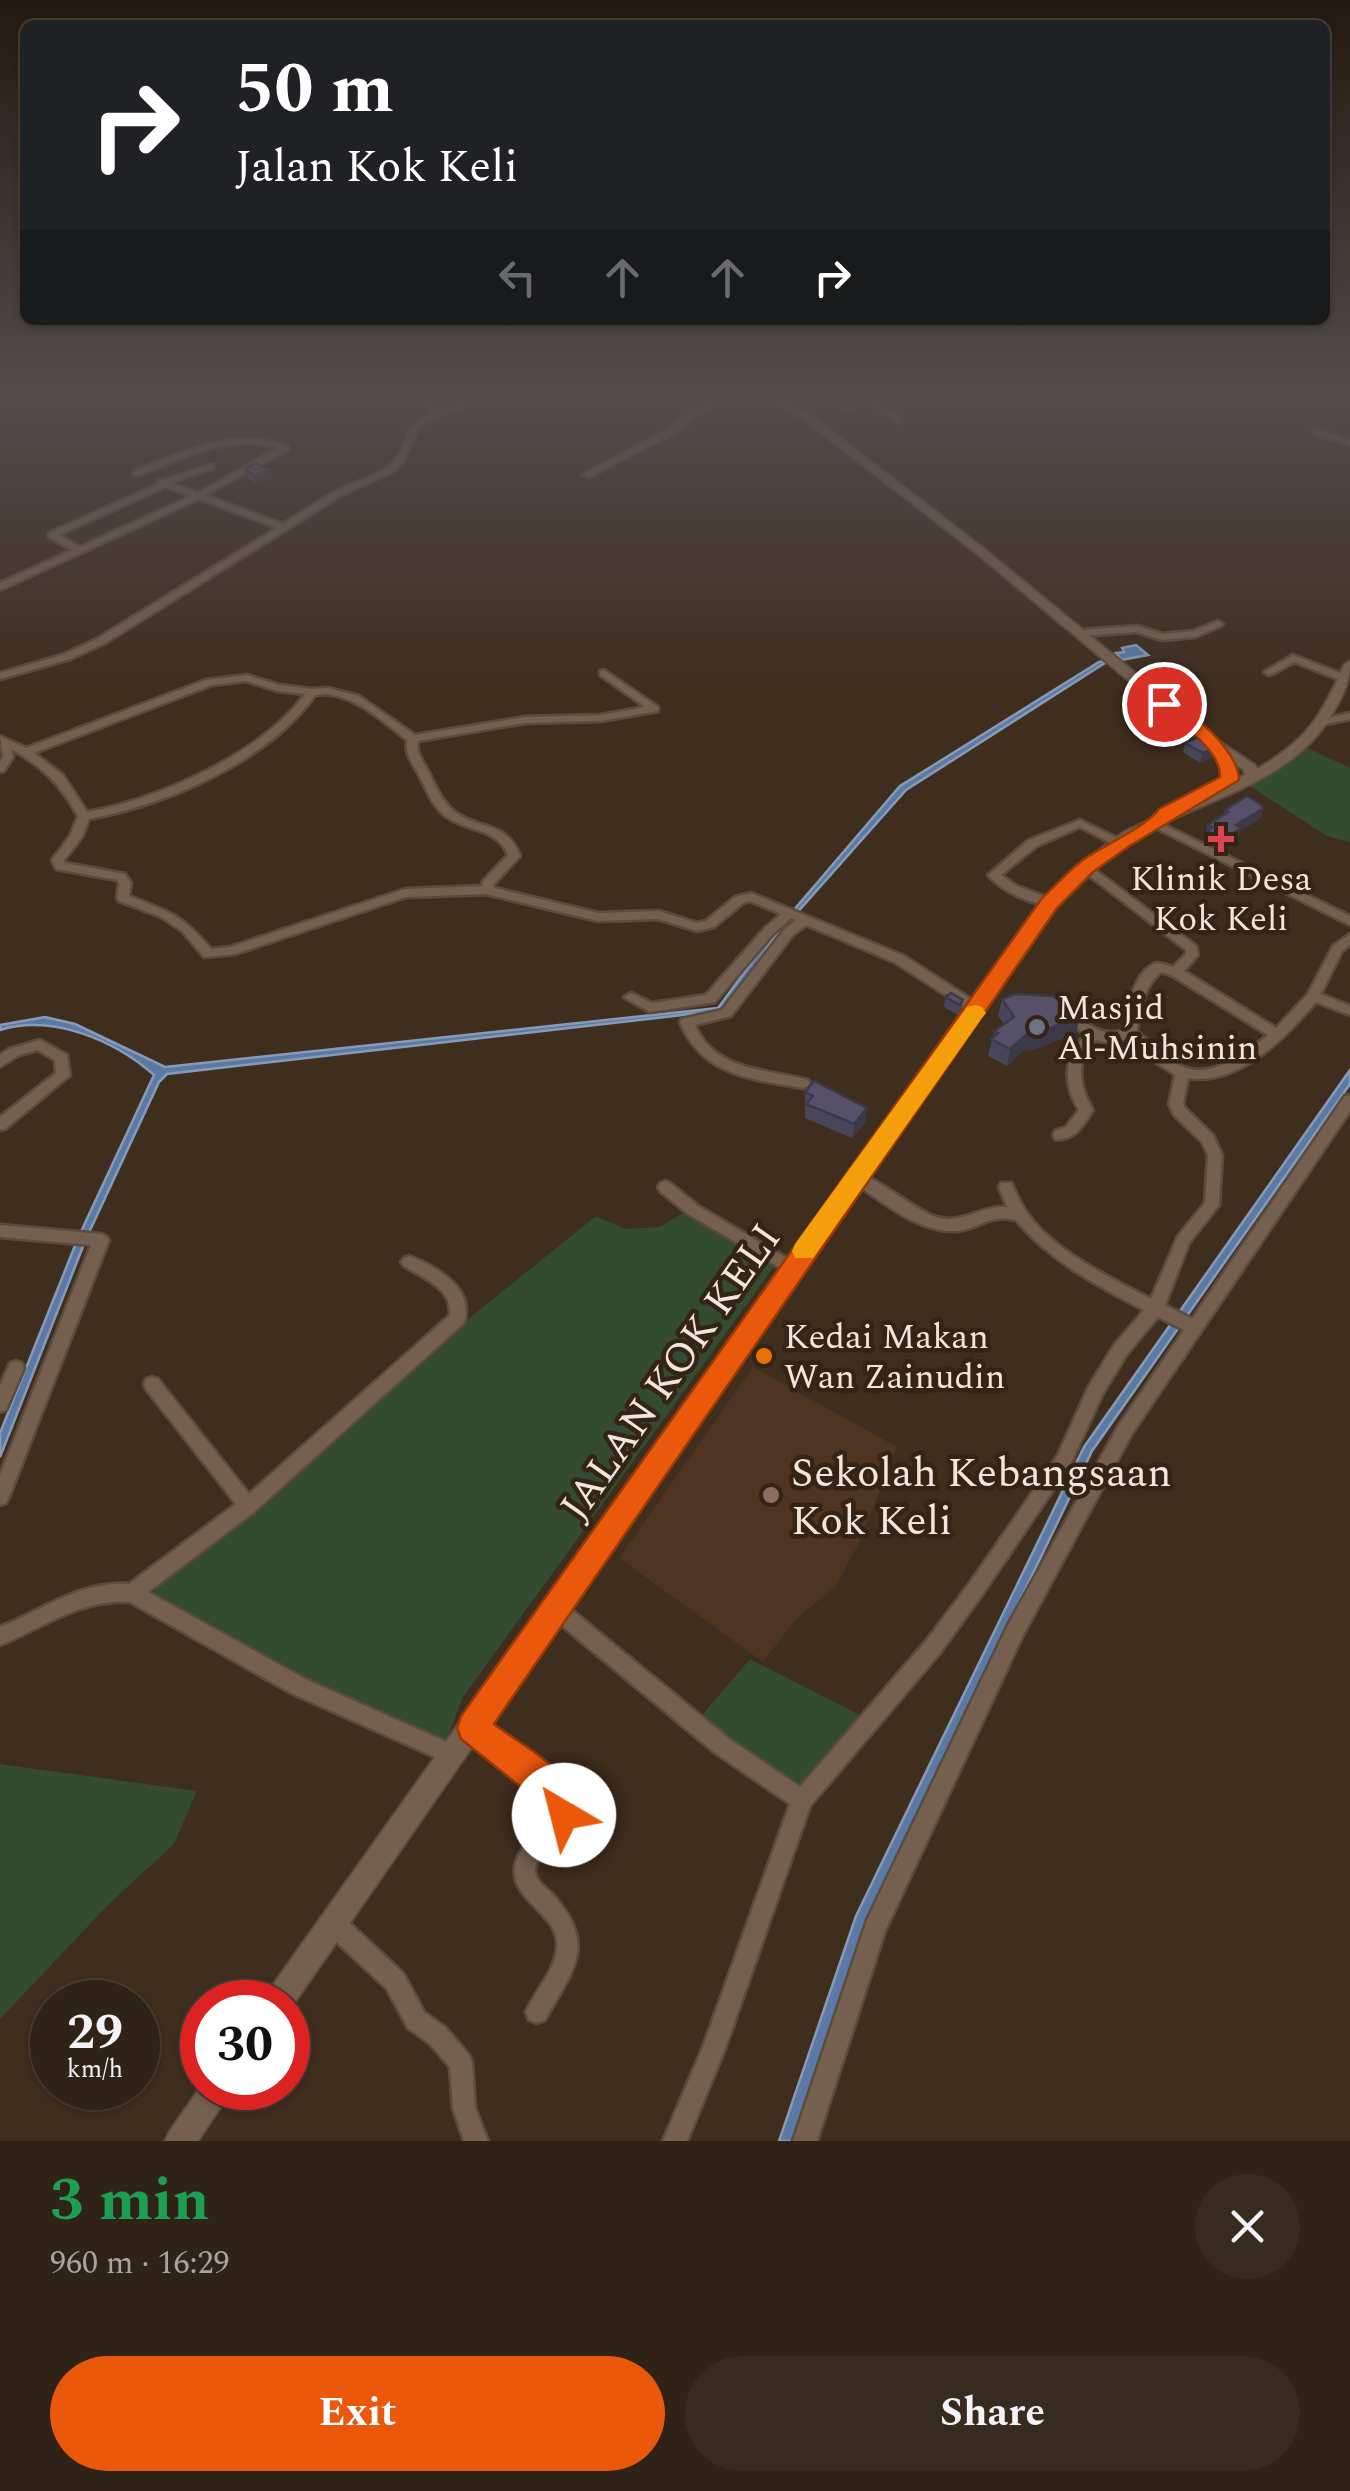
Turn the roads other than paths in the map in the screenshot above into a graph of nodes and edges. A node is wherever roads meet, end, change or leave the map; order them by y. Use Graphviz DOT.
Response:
graph roads {
  1 [pos="147,492"];
  2 [pos="186,492"];
  3 [pos="205,492"];
  4 [pos="338,492"];
  5 [pos="904,492"];
  6 [pos="198,496"];
  7 [pos="284,527"];
  8 [pos="80,552"];
  9 [pos="0,587"];
  10 [pos="1218,624"];
  11 [pos="1081,633"];
  12 [pos="1269,672"];
  13 [pos="1347,672"];
  14 [pos="604,673"];
  15 [pos="0,676"];
  16 [pos="312,692"];
  17 [pos="1350,716"];
  18 [pos="1319,724"];
  19 [pos="413,739"];
  20 [pos="2,740"];
  21 [pos="26,752"];
  22 [pos="1226,755"];
  23 [pos="1272,760"];
  24 [pos="0,770"];
  25 [pos="1239,776"];
  26 [pos="84,816"];
  27 [pos="1158,821"];
  28 [pos="1121,843"];
  29 [pos="1086,867"];
  30 [pos="488,890"];
  31 [pos="1050,903"];
  32 [pos="790,913"];
  33 [pos="804,920"];
  34 [pos="1350,922"];
  35 [pos="1350,938"];
  36 [pos="208,954"];
  37 [pos="1176,972"];
  38 [pos="1314,996"];
  39 [pos="631,997"];
  40 [pos="990,1000"];
  41 [pos="1052,1004"];
  42 [pos="1350,1011"];
  43 [pos="1130,1034"];
  44 [pos="1092,1035"];
  45 [pos="1277,1035"];
  46 [pos="0,1062"];
  47 [pos="1182,1072"];
  48 [pos="803,1083"];
  49 [pos="1350,1100"];
  50 [pos="0,1125"];
  51 [pos="1060,1135"];
  52 [pos="856,1177"];
  53 [pos="664,1187"];
  54 [pos="1006,1187"];
  55 [pos="1019,1215"];
  56 [pos="0,1230"];
  57 [pos="409,1262"];
  58 [pos="792,1268"];
  59 [pos="1163,1311"];
  60 [pos="1190,1326"];
  61 [pos="16,1368"];
  62 [pos="152,1384"];
  63 [pos="0,1406"];
  64 [pos="0,1497"];
  65 [pos="248,1506"];
  66 [pos="132,1593"];
  67 [pos="555,1608"];
  68 [pos="0,1636"];
  69 [pos="473,1728"];
  70 [pos="453,1755"];
  71 [pos="802,1800"];
  72 [pos="334,1924"];
  73 [pos="294,1980"];
  74 [pos="537,2012"];
  75 [pos="202,2110"];
  76 [pos="180,2141"];
  77 [pos="476,2141"];
  78 [pos="675,2141"];
  79 [pos="805,2141"];
  1 -- 8 [label="street"];
  2 -- 6 [label="street"];
  3 -- 6 [label="street"];
  4 -- 7 [label="street"];
  5 -- 11 [label="street"];
  6 -- 7 [label="street"];
  6 -- 8 [label="street"];
  7 -- 15 [label="street"];
  8 -- 9 [label="street"];
  10 -- 11 [label="street"];
  11 -- 22 [label="street"];
  12 -- 13 [label="street"];
  13 -- 18 [label="street, JALAN KOK KELI"];
  14 -- 19 [label="street"];
  16 -- 19 [label="street"];
  16 -- 21 [label="street"];
  16 -- 26 [label="street"];
  17 -- 18 [label="street"];
  18 -- 23 [label="street, JALAN KOK KELI"];
  19 -- 30 [label="street"];
  20 -- 21 [label="street"];
  20 -- 24 [label="street"];
  21 -- 26 [label="street"];
  22 -- 23 [label="street"];
  22 -- 25 [label="street"];
  23 -- 25 [label="street, JALAN KOK KELI"];
  23 -- 25 [label="street, JALAN KOK KELI"];
  25 -- 27 [label="street, JALAN KOK KELI"];
  26 -- 36 [label="street"];
  27 -- 28 [label="street, JALAN KOK KELI"];
  27 -- 34 [label="street"];
  28 -- 29 [label="street, JALAN KOK KELI"];
  28 -- 31 [label="street"];
  29 -- 31 [label="street, JALAN KOK KELI"];
  29 -- 37 [label="street"];
  30 -- 32 [label="street"];
  30 -- 36 [label="street"];
  31 -- 40 [label="street, JALAN KOK KELI"];
  32 -- 33 [label="street"];
  32 -- 39 [label="street"];
  33 -- 40 [label="street"];
  33 -- 48 [label="street"];
  35 -- 38 [label="street"];
  37 -- 43 [label="street"];
  37 -- 45 [label="street"];
  38 -- 42 [label="street"];
  38 -- 45 [label="street"];
  40 -- 52 [label="street, JALAN KOK KELI"];
  41 -- 44 [label="street"];
  43 -- 44 [label="street"];
  43 -- 47 [label="street"];
  44 -- 51 [label="street"];
  45 -- 47 [label="street"];
  46 -- 50 [label="street"];
  47 -- 59 [label="street"];
  49 -- 60 [label="street"];
  52 -- 55 [label="street"];
  52 -- 58 [label="street, JALAN KOK KELI"];
  53 -- 58 [label="street"];
  54 -- 55 [label="street"];
  55 -- 59 [label="street"];
  56 -- 64 [label="street"];
  57 -- 65 [label="street"];
  58 -- 67 [label="street, JALAN KOK KELI"];
  59 -- 60 [label="street"];
  59 -- 71 [label="street"];
  60 -- 79 [label="street"];
  61 -- 63 [label="street"];
  62 -- 65 [label="street"];
  65 -- 66 [label="street"];
  66 -- 68 [label="street"];
  66 -- 70 [label="street"];
  67 -- 69 [label="street, JALAN KOK KELI"];
  67 -- 71 [label="street"];
  69 -- 70 [label="street, JALAN KOK KELI"];
  69 -- 74 [label="street"];
  70 -- 72 [label="street, JALAN KOK KELI"];
  71 -- 78 [label="street"];
  72 -- 73 [label="street, JALAN KOK KELI"];
  72 -- 77 [label="street"];
  75 -- 76 [label="street"];
}
